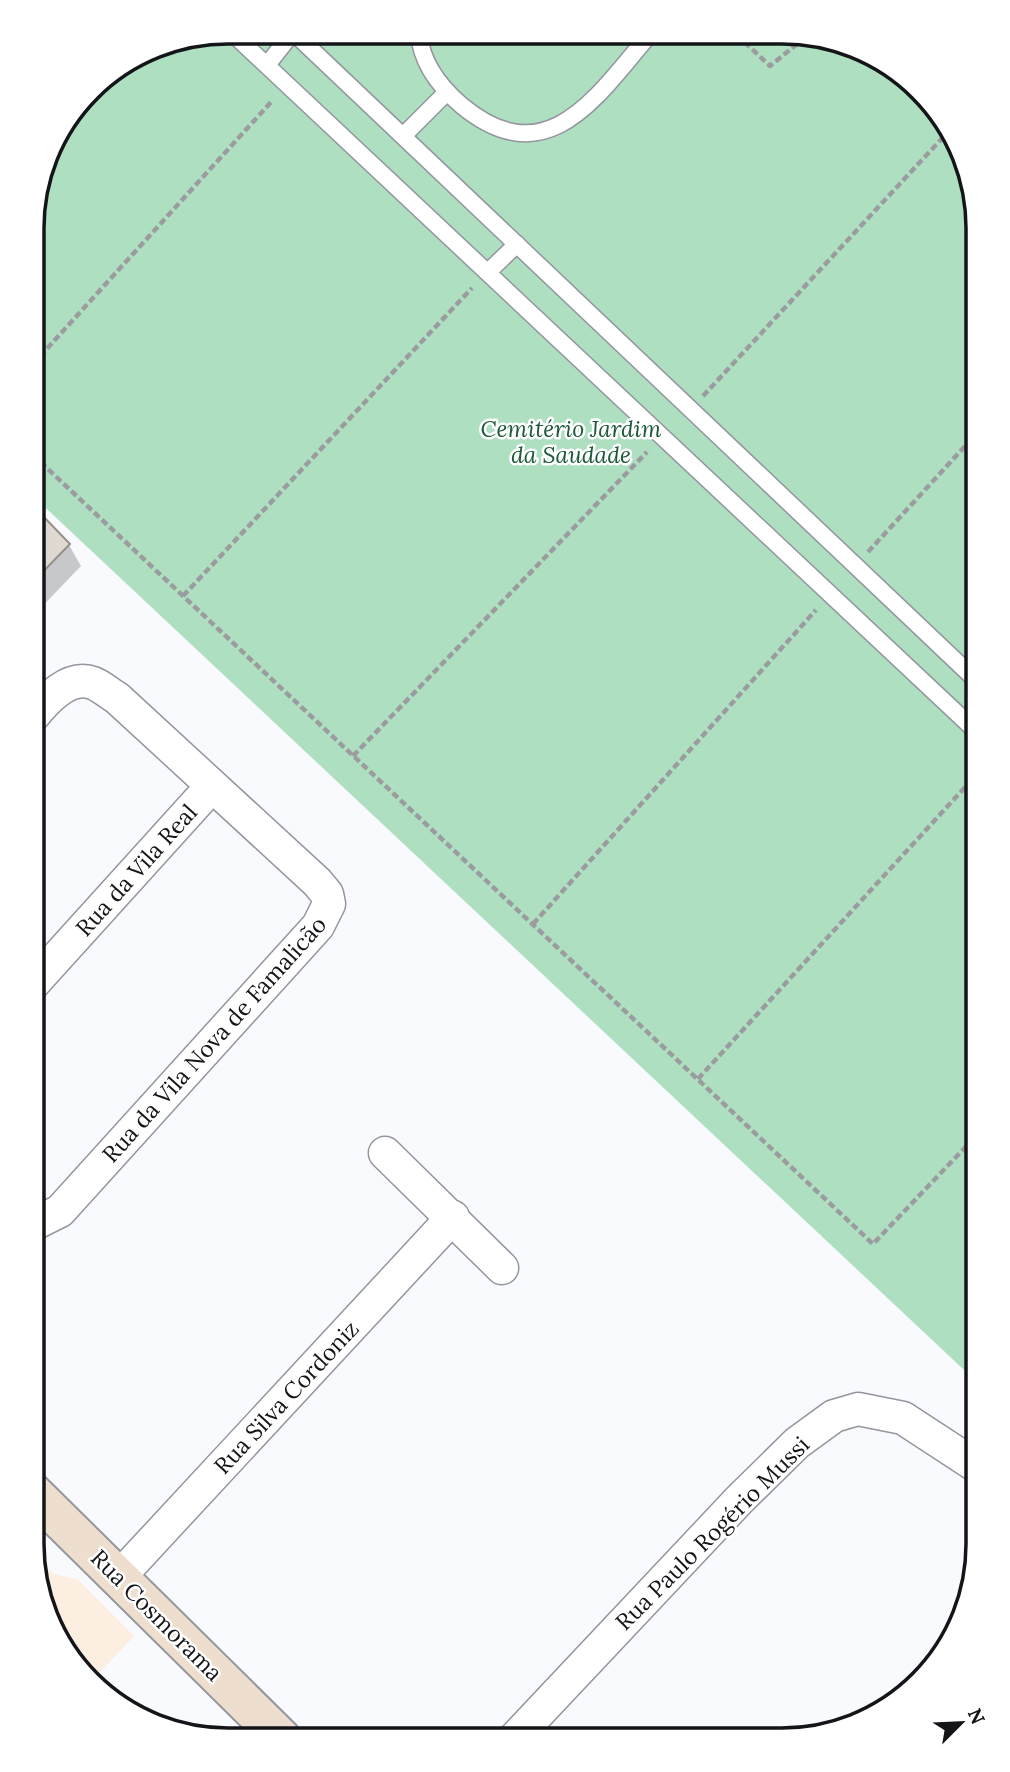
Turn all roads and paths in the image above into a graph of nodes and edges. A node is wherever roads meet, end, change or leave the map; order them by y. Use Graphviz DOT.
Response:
graph roads {
  1 [pos="244,44"];
  2 [pos="284,44"];
  3 [pos="306,44"];
  4 [pos="421,44"];
  5 [pos="641,44"];
  6 [pos="747,44"];
  7 [pos="797,44"];
  8 [pos="267,65"];
  9 [pos="287,84"];
  10 [pos="447,92"];
  11 [pos="403,136"];
  12 [pos="942,138"];
  13 [pos="517,244"];
  14 [pos="488,272"];
  15 [pos="44,352"];
  16 [pos="690,409"];
  17 [pos="662,436"];
  18 [pos="966,445"];
  19 [pos="44,465"];
  20 [pos="856,566"];
  21 [pos="830,594"];
  22 [pos="183,596"];
  23 [pos="966,671"];
  24 [pos="44,705"];
  25 [pos="966,722"];
  26 [pos="353,755"];
  27 [pos="212,786"];
  28 [pos="966,786"];
  29 [pos="533,924"];
  30 [pos="44,972"];
  31 [pos="698,1079"];
  32 [pos="966,1147"];
  33 [pos="385,1153"];
  34 [pos="453,1217"];
  35 [pos="44,1220"];
  36 [pos="502,1268"];
  37 [pos="966,1459"];
  38 [pos="44,1503"];
  39 [pos="120,1576"];
  40 [pos="271,1728"];
  41 [pos="524,1728"];
  1 -- 8 [label="lane"];
  2 -- 8 [label="lane"];
  3 -- 11 [label="lane"];
  4 -- 10 [label="lane"];
  5 -- 10 [label="lane"];
  6 -- 7 [label="path"];
  8 -- 9 [label="lane"];
  9 -- 14 [label="lane"];
  9 -- 15 [label="path"];
  10 -- 11 [label="lane"];
  11 -- 13 [label="lane"];
  12 -- 16 [label="path"];
  13 -- 14 [label="lane"];
  13 -- 16 [label="lane"];
  14 -- 17 [label="lane"];
  14 -- 22 [label="path"];
  16 -- 20 [label="lane"];
  17 -- 21 [label="lane"];
  17 -- 26 [label="path"];
  18 -- 20 [label="path"];
  19 -- 22 [label="path"];
  20 -- 23 [label="lane"];
  21 -- 25 [label="lane"];
  21 -- 29 [label="path"];
  22 -- 26 [label="path"];
  24 -- 27 [label="street, Rua da Vila Nova de Famalicão"];
  26 -- 29 [label="path"];
  27 -- 30 [label="street, Rua da Vila Real"];
  27 -- 35 [label="street, Rua da Vila Nova de Famalicão"];
  28 -- 31 [label="path"];
  29 -- 31 [label="path"];
  31 -- 32 [label="path"];
  33 -- 34 [label="street"];
  34 -- 36 [label="street"];
  34 -- 39 [label="street, Rua Silva Cordoniz"];
  37 -- 41 [label="street, Rua Paulo Rogério Mussi"];
  38 -- 39 [label="main road, Rua Cosmorama"];
  39 -- 40 [label="main road, Rua Cosmorama"];
}
